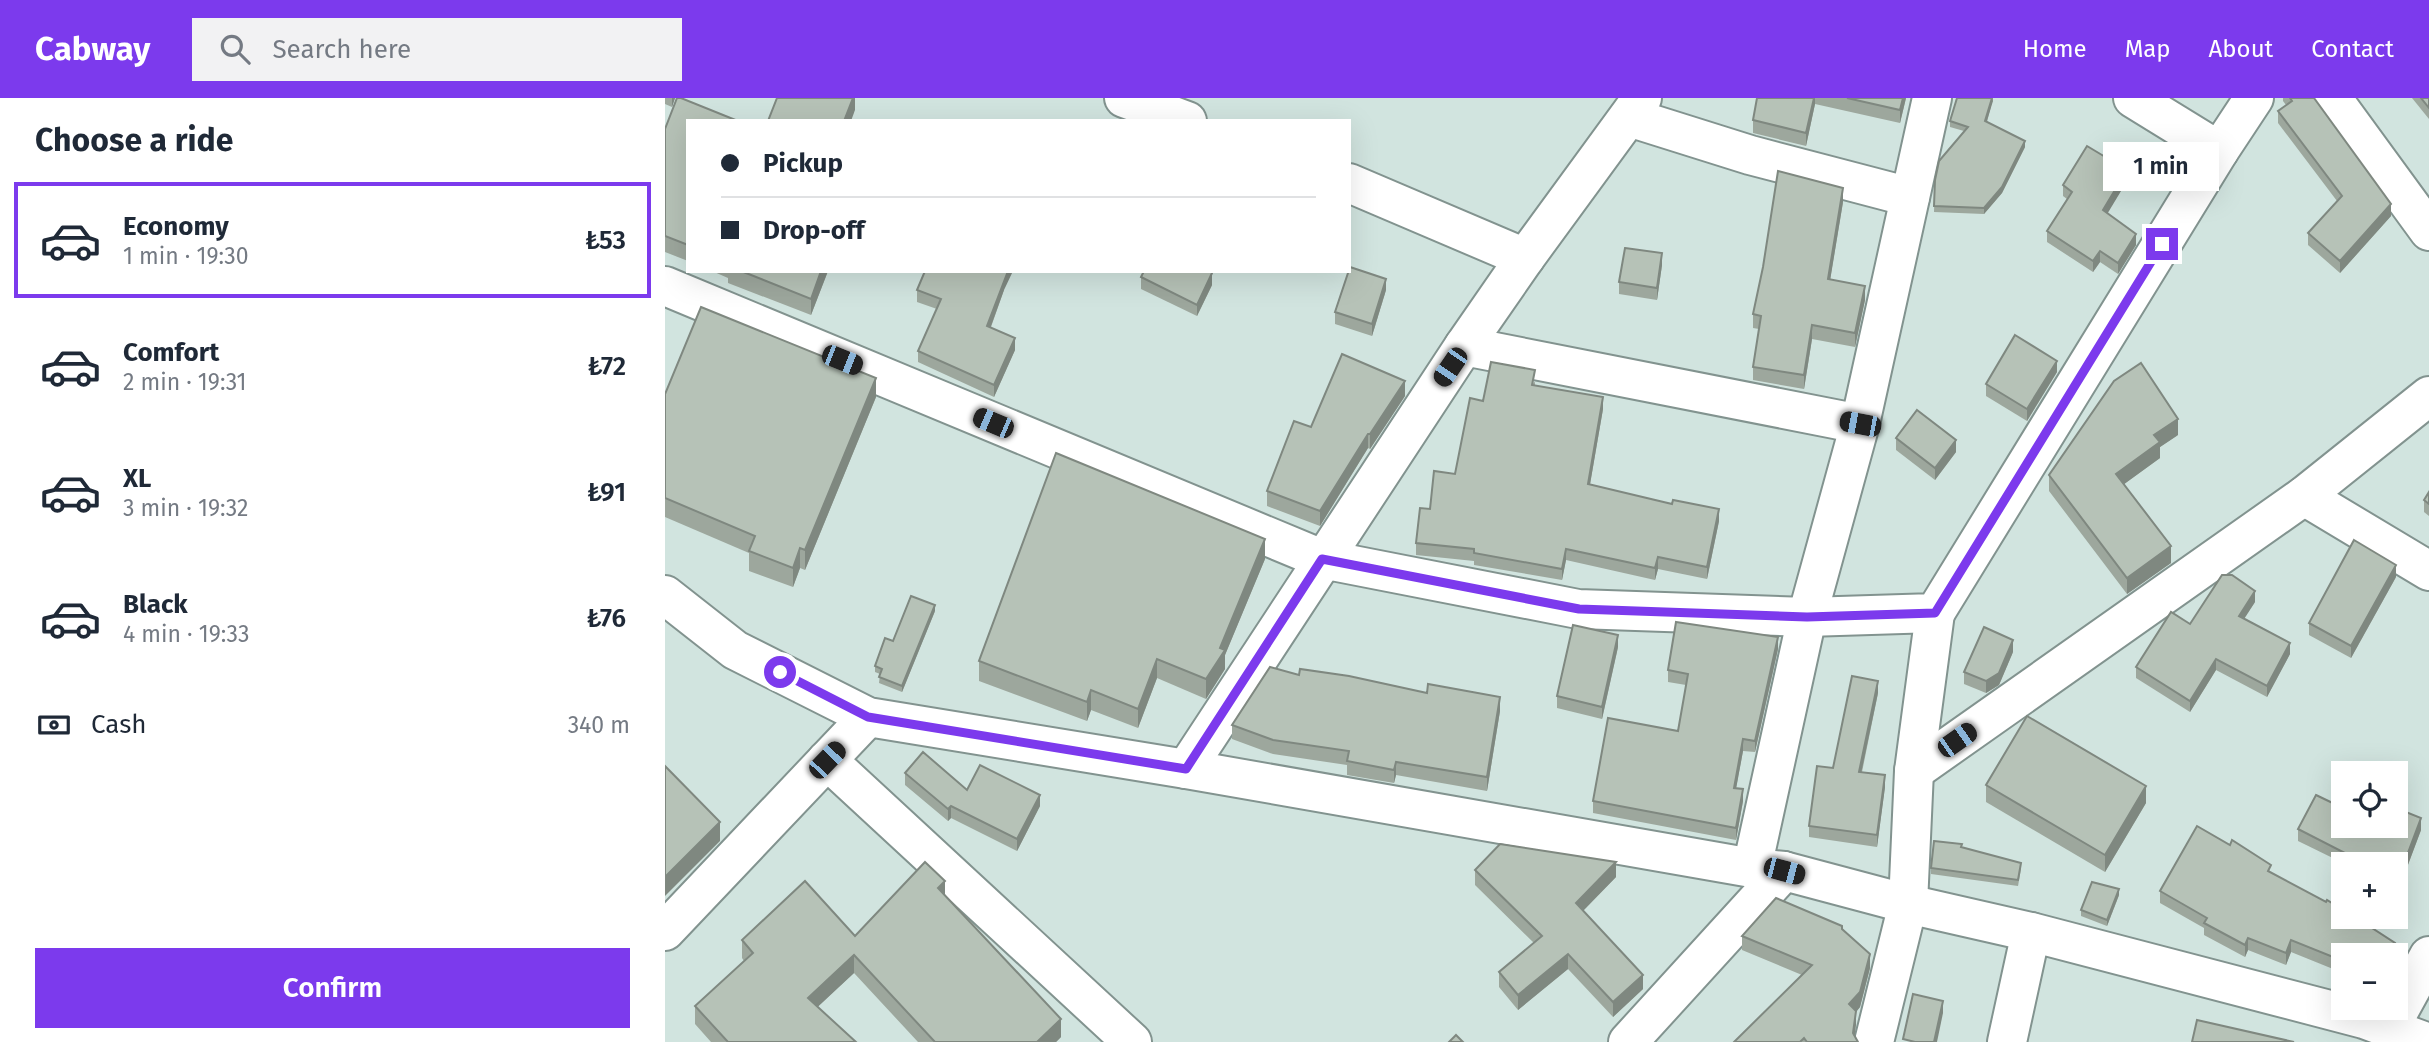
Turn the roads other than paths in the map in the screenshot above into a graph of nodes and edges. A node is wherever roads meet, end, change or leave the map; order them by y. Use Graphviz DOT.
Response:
graph roads {
  1 [pos="1124,98"];
  2 [pos="1932,98"];
  3 [pos="2133,98"];
  4 [pos="2254,98"];
  5 [pos="2332,98"];
  6 [pos="1635,107"];
  7 [pos="1182,119"];
  8 [pos="2219,152"];
  9 [pos="1351,185"];
  10 [pos="1910,197"];
  11 [pos="2429,230"];
  12 [pos="1525,258"];
  13 [pos="665,286"];
  14 [pos="1464,345"];
  15 [pos="2429,396"];
  16 [pos="1860,424"];
  17 [pos="2304,496"];
  18 [pos="1322,559"];
  19 [pos="2429,571"];
  20 [pos="665,595"];
  21 [pos="1935,613"];
  22 [pos="1807,617"];
  23 [pos="868,717"];
  24 [pos="827,760"];
  25 [pos="1186,769"];
  26 [pos="1914,771"];
  27 [pos="1768,870"];
  28 [pos="1908,904"];
  29 [pos="665,931"];
  30 [pos="2031,932"];
  31 [pos="2429,956"];
  32 [pos="2371,1030"];
  33 [pos="1631,1041"];
  34 [pos="1132,1042"];
  35 [pos="1874,1042"];
  36 [pos="2007,1042"];
  37 [pos="2426,1042"];
  1 -- 7 [label="street"];
  2 -- 10 [label="street"];
  3 -- 8 [label="street"];
  4 -- 8 [label="street"];
  5 -- 11 [label="street"];
  6 -- 10 [label="street"];
  6 -- 12 [label="street"];
  8 -- 21 [label="street"];
  9 -- 12 [label="street"];
  10 -- 16 [label="street"];
  12 -- 14 [label="street"];
  13 -- 18 [label="street"];
  14 -- 16 [label="street"];
  14 -- 18 [label="street"];
  15 -- 17 [label="street"];
  16 -- 22 [label="street"];
  17 -- 19 [label="street"];
  17 -- 26 [label="street"];
  18 -- 22 [label="street"];
  18 -- 25 [label="street"];
  20 -- 23 [label="street"];
  21 -- 22 [label="street"];
  21 -- 26 [label="street"];
  22 -- 27 [label="street"];
  23 -- 24 [label="street"];
  23 -- 25 [label="street"];
  24 -- 29 [label="street"];
  24 -- 34 [label="street"];
  25 -- 27 [label="street"];
  26 -- 28 [label="street"];
  27 -- 28 [label="street"];
  27 -- 33 [label="street"];
  28 -- 30 [label="street"];
  28 -- 35 [label="street"];
  30 -- 32 [label="street"];
  30 -- 36 [label="street"];
  31 -- 32 [label="street"];
  32 -- 37 [label="street"];
}
